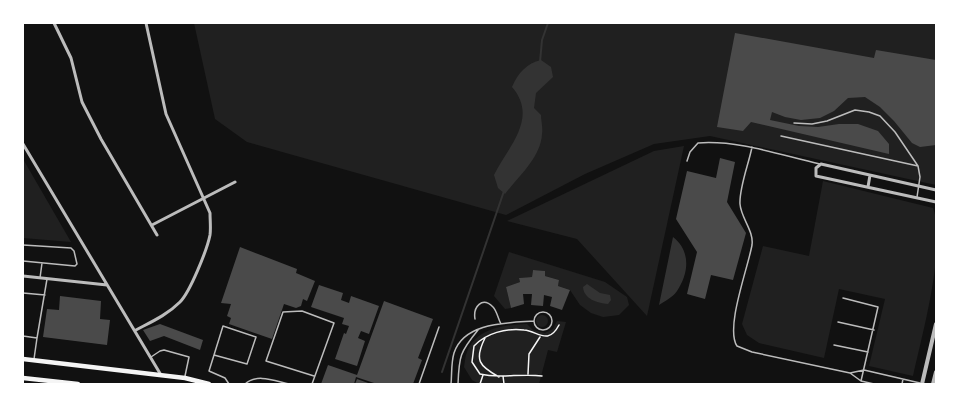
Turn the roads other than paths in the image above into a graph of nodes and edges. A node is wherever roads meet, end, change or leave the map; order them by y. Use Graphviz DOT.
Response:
graph roads {
  1 [pos="54,23"];
  2 [pos="146,23"];
  3 [pos="794,123"];
  4 [pos="781,136"];
  5 [pos="23,144"];
  6 [pos="752,147"];
  7 [pos="687,161"];
  8 [pos="820,164"];
  9 [pos="918,166"];
  10 [pos="870,175"];
  11 [pos="236,182"];
  12 [pos="868,186"];
  13 [pos="919,186"];
  14 [pos="936,190"];
  15 [pos="918,197"];
  16 [pos="204,199"];
  17 [pos="936,202"];
  18 [pos="152,225"];
  19 [pos="157,235"];
  20 [pos="23,245"];
  21 [pos="23,261"];
  22 [pos="42,263"];
  23 [pos="23,276"];
  24 [pos="40,278"];
  25 [pos="47,279"];
  26 [pos="107,284"];
  27 [pos="23,293"];
  28 [pos="45,295"];
  29 [pos="843,298"];
  30 [pos="475,319"];
  31 [pos="534,320"];
  32 [pos="838,322"];
  33 [pos="501,324"];
  34 [pos="936,324"];
  35 [pos="439,327"];
  36 [pos="478,329"];
  37 [pos="136,330"];
  38 [pos="874,330"];
  39 [pos="23,336"];
  40 [pos="37,338"];
  41 [pos="834,345"];
  42 [pos="868,352"];
  43 [pos="214,355"];
  44 [pos="151,357"];
  45 [pos="23,359"];
  46 [pos="34,360"];
  47 [pos="864,370"];
  48 [pos="936,372"];
  49 [pos="850,373"];
  50 [pos="161,375"];
  51 [pos="314,376"];
  52 [pos="23,378"];
  53 [pos="185,378"];
  54 [pos="903,379"];
  55 [pos="862,381"];
  56 [pos="78,384"];
  57 [pos="209,384"];
  58 [pos="228,384"];
  59 [pos="245,384"];
  60 [pos="289,384"];
  61 [pos="312,384"];
  62 [pos="419,384"];
  63 [pos="451,384"];
  64 [pos="458,384"];
  65 [pos="874,384"];
  66 [pos="902,384"];
  67 [pos="922,384"];
  68 [pos="933,384"];
  1 -- 18 [label="street"];
  2 -- 16 [label="street"];
  3 -- 9 [label="lane"];
  4 -- 9 [label="lane"];
  5 -- 26 [label="street"];
  6 -- 7 [label="lane"];
  6 -- 8 [label="lane"];
  6 -- 49 [label="lane"];
  8 -- 10 [label="street"];
  8 -- 12 [label="street"];
  9 -- 13 [label="lane"];
  10 -- 12 [label="street"];
  10 -- 13 [label="street"];
  11 -- 16 [label="street"];
  12 -- 15 [label="street"];
  13 -- 14 [label="street"];
  13 -- 15 [label="lane"];
  15 -- 17 [label="street"];
  16 -- 18 [label="street"];
  16 -- 37 [label="street"];
  18 -- 19 [label="street"];
  20 -- 22 [label="lane"];
  21 -- 22 [label="lane"];
  22 -- 24 [label="lane"];
  23 -- 24 [label="street"];
  24 -- 25 [label="street"];
  25 -- 26 [label="street"];
  25 -- 28 [label="lane"];
  26 -- 37 [label="street"];
  27 -- 28 [label="lane"];
  28 -- 40 [label="lane"];
  29 -- 38 [label="lane"];
  30 -- 33 [label="lane"];
  31 -- 31 [label="lane"];
  31 -- 33 [label="lane"];
  32 -- 38 [label="lane"];
  33 -- 36 [label="lane"];
  34 -- 67 [label="street"];
  35 -- 62 [label="lane"];
  36 -- 63 [label="lane"];
  36 -- 64 [label="lane"];
  37 -- 44 [label="street"];
  38 -- 42 [label="lane"];
  39 -- 40 [label="lane"];
  40 -- 46 [label="lane"];
  41 -- 42 [label="lane"];
  42 -- 47 [label="lane"];
  43 -- 43 [label="lane"];
  43 -- 58 [label="lane"];
  44 -- 50 [label="street"];
  44 -- 53 [label="lane"];
  45 -- 46 [label="main road"];
  46 -- 50 [label="main road"];
  47 -- 49 [label="lane"];
  47 -- 54 [label="lane"];
  47 -- 55 [label="lane"];
  48 -- 68 [label="street"];
  49 -- 55 [label="lane"];
  50 -- 53 [label="main road"];
  51 -- 51 [label="lane"];
  51 -- 61 [label="lane"];
  52 -- 56 [label="main road"];
  53 -- 57 [label="main road"];
  54 -- 66 [label="lane"];
  54 -- 67 [label="lane"];
  55 -- 65 [label="lane"];
  59 -- 60 [label="lane"];
}
